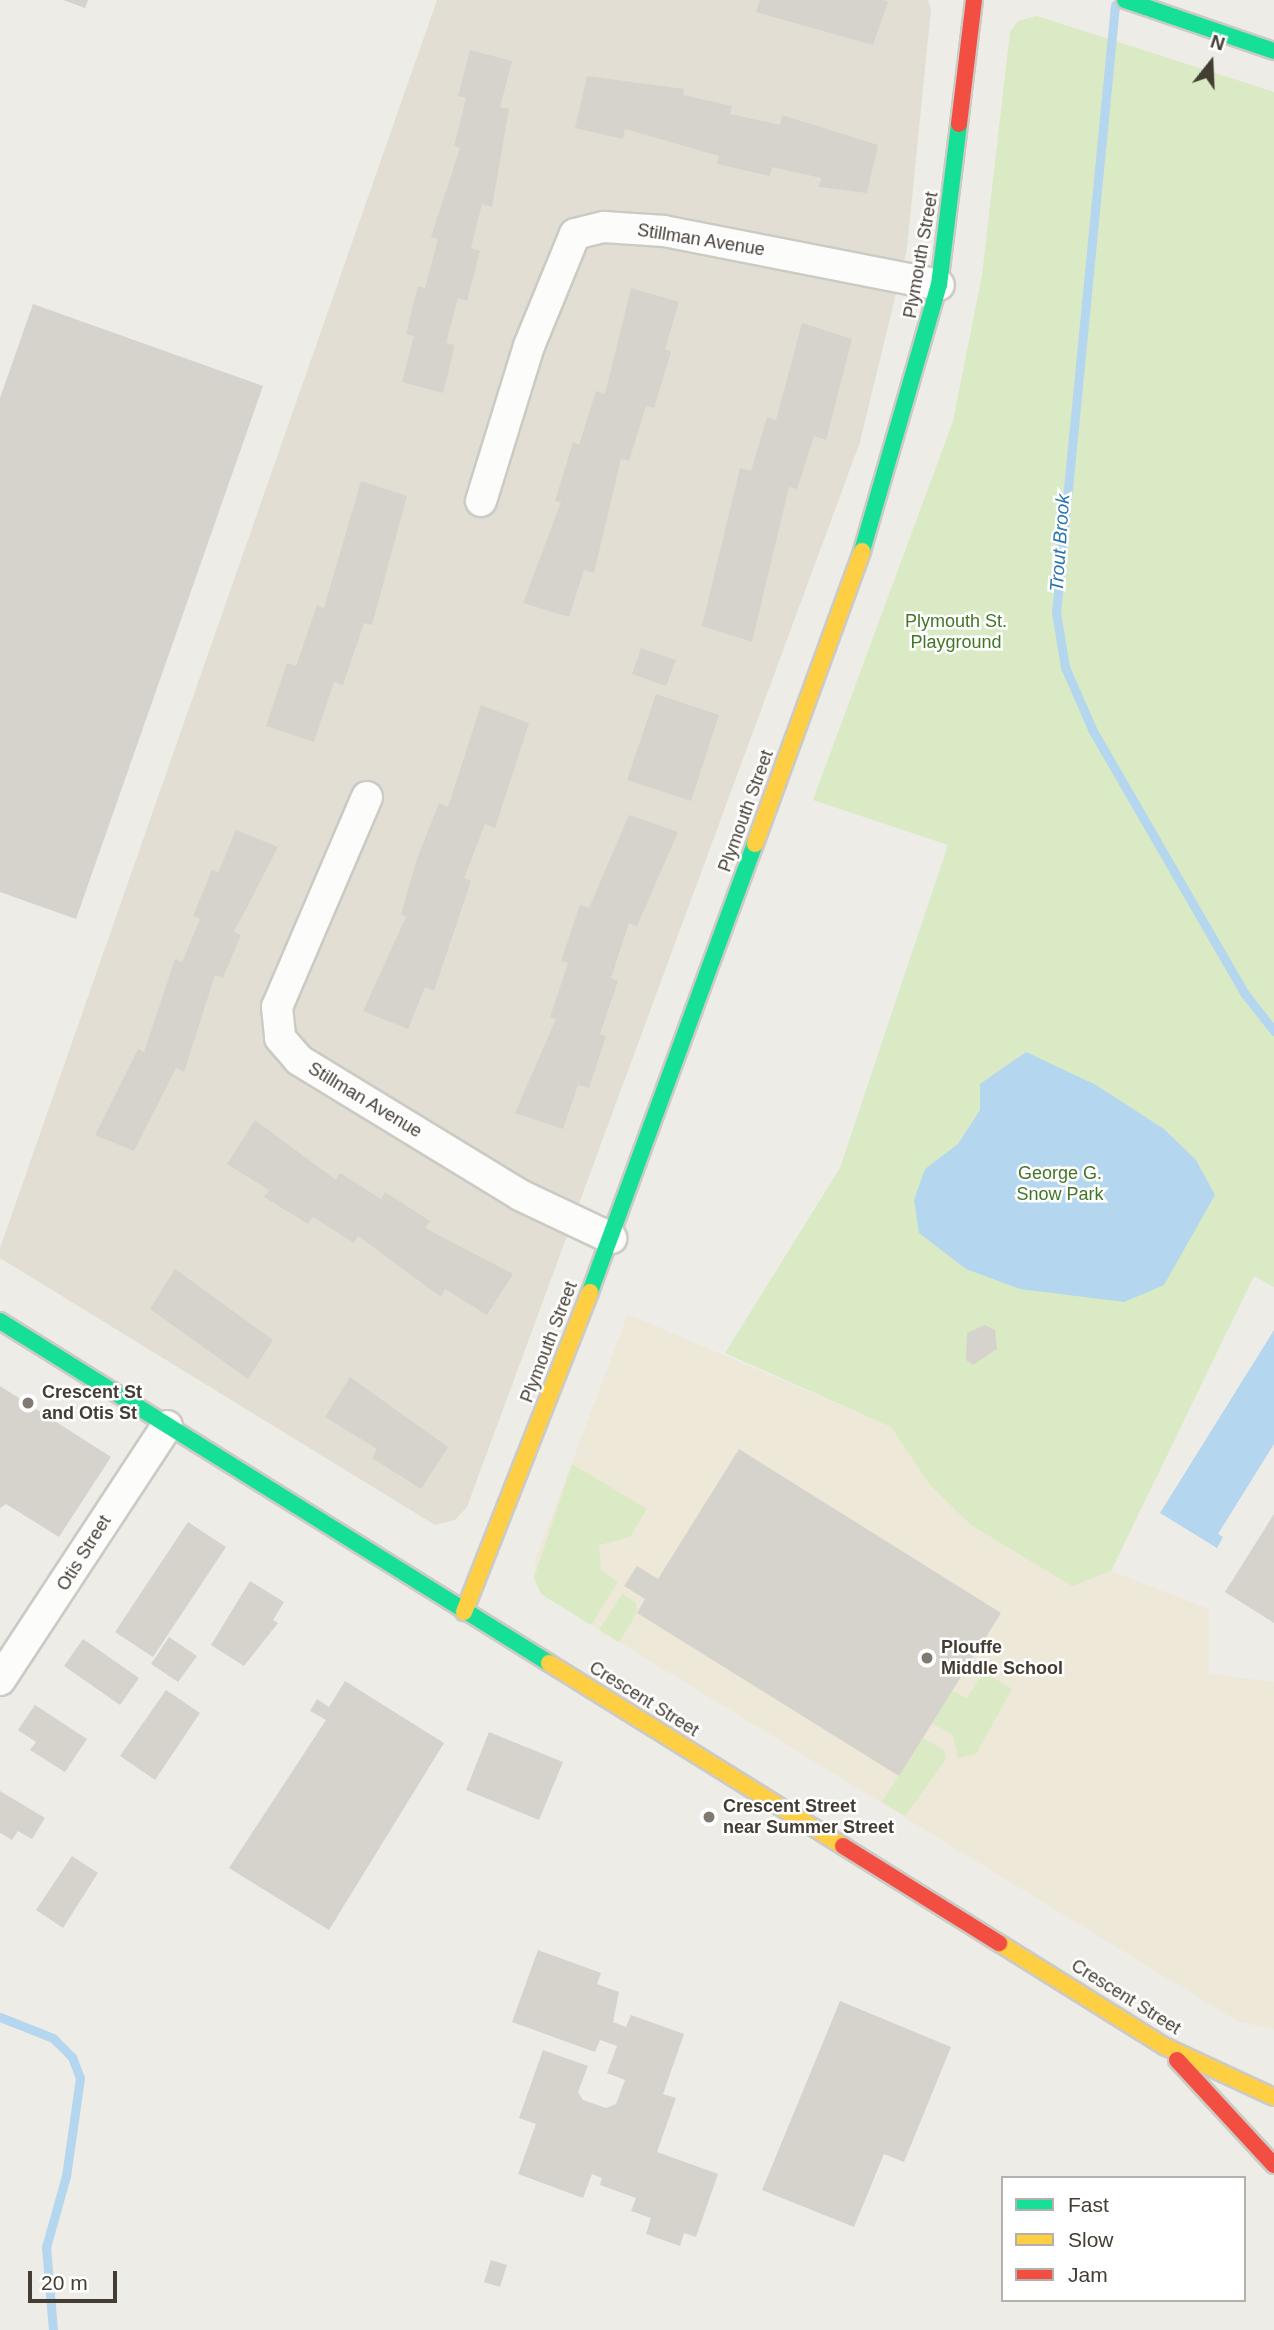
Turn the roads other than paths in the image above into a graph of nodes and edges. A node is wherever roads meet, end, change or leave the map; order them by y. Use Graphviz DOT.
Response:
graph roads {
  1 [pos="974,0"];
  2 [pos="1125,0"];
  3 [pos="1274,51"];
  4 [pos="939,285"];
  5 [pos="481,500"];
  6 [pos="367,797"];
  7 [pos="611,1238"];
  8 [pos="0,1321"];
  9 [pos="167,1426"];
  10 [pos="464,1612"];
  11 [pos="0,1680"];
  12 [pos="1164,2046"];
  13 [pos="1274,2097"];
  14 [pos="1274,2165"];
  1 -- 4 [label="main road, Plymouth Street"];
  2 -- 3 [label="main road"];
  4 -- 5 [label="street, Stillman Avenue"];
  4 -- 7 [label="main road, Plymouth Street"];
  6 -- 7 [label="street, Stillman Avenue"];
  7 -- 10 [label="main road, Plymouth Street"];
  8 -- 9 [label="main road, Crescent Street"];
  9 -- 10 [label="main road, Crescent Street"];
  9 -- 11 [label="street, Otis Street"];
  10 -- 12 [label="main road, Crescent Street"];
  12 -- 13 [label="main road, Crescent Street"];
  12 -- 14 [label="main road"];
}
